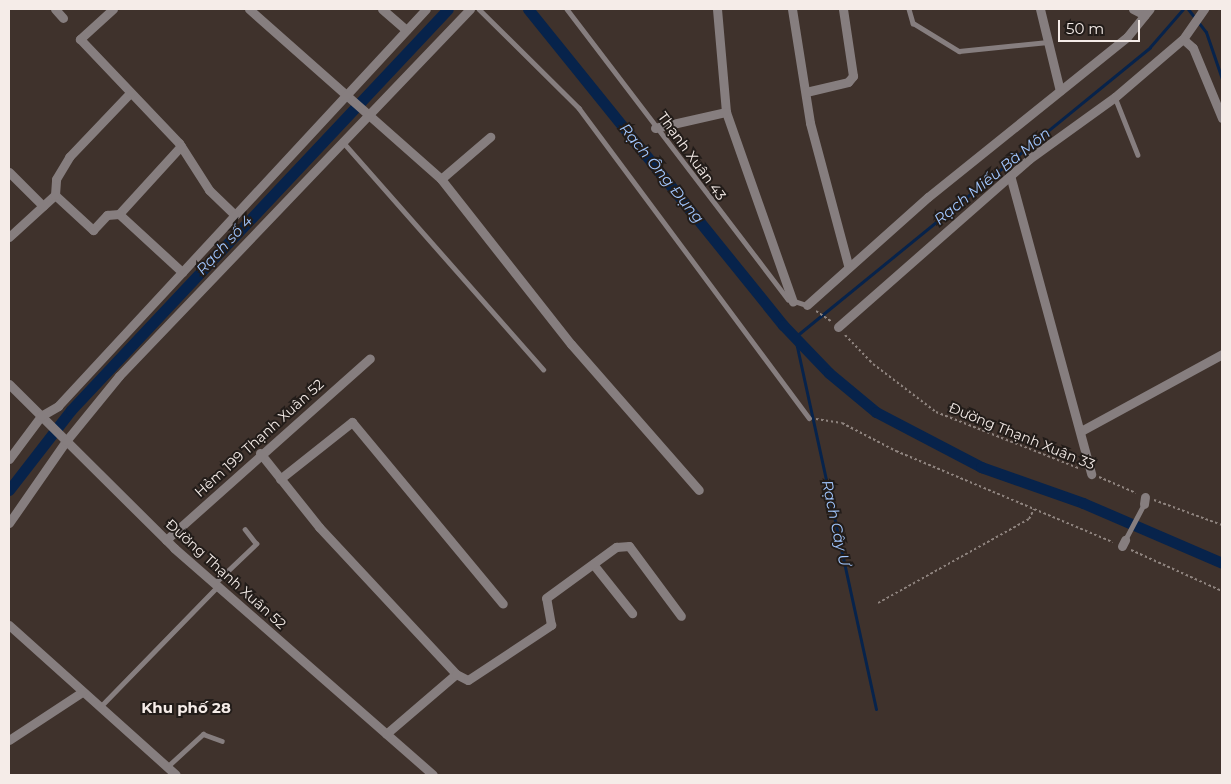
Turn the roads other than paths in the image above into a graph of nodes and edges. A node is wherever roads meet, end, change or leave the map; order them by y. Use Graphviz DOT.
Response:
graph roads {
  1 [pos="54,9"];
  2 [pos="113,9"];
  3 [pos="249,9"];
  4 [pos="382,9"];
  5 [pos="426,9"];
  6 [pos="470,9"];
  7 [pos="479,9"];
  8 [pos="566,9"];
  9 [pos="717,9"];
  10 [pos="792,9"];
  11 [pos="842,9"];
  12 [pos="909,9"];
  13 [pos="1040,9"];
  14 [pos="1133,9"];
  15 [pos="1202,11"];
  16 [pos="1147,12"];
  17 [pos="64,18"];
  18 [pos="406,30"];
  19 [pos="1183,39"];
  20 [pos="1048,42"];
  21 [pos="1060,91"];
  22 [pos="806,92"];
  23 [pos="130,93"];
  24 [pos="345,95"];
  25 [pos="1115,97"];
  26 [pos="726,112"];
  27 [pos="370,113"];
  28 [pos="1222,118"];
  29 [pos="655,128"];
  30 [pos="490,137"];
  31 [pos="342,141"];
  32 [pos="181,146"];
  33 [pos="1138,155"];
  34 [pos="9,172"];
  35 [pos="1010,175"];
  36 [pos="441,179"];
  37 [pos="55,195"];
  38 [pos="43,206"];
  39 [pos="118,214"];
  40 [pos="235,215"];
  41 [pos="9,236"];
  42 [pos="848,265"];
  43 [pos="182,272"];
  44 [pos="793,302"];
  45 [pos="809,307"];
  46 [pos="836,326"];
  47 [pos="1222,354"];
  48 [pos="370,358"];
  49 [pos="543,369"];
  50 [pos="9,384"];
  51 [pos="41,416"];
  52 [pos="809,418"];
  53 [pos="1081,431"];
  54 [pos="65,440"];
  55 [pos="260,453"];
  56 [pos="9,459"];
  57 [pos="1091,474"];
  58 [pos="280,479"];
  59 [pos="699,490"];
  60 [pos="1145,500"];
  61 [pos="9,523"];
  62 [pos="245,530"];
  63 [pos="166,540"];
  64 [pos="1124,543"];
  65 [pos="593,564"];
  66 [pos="217,585"];
  67 [pos="503,604"];
  68 [pos="632,613"];
  69 [pos="681,616"];
  70 [pos="9,625"];
  71 [pos="456,674"];
  72 [pos="82,692"];
  73 [pos="99,708"];
  74 [pos="386,734"];
  75 [pos="9,740"];
  76 [pos="222,741"];
  77 [pos="167,767"];
  78 [pos="176,775"];
  79 [pos="433,775"];
  1 -- 17 [label="street"];
  2 -- 23 [label="street"];
  3 -- 24 [label="street"];
  4 -- 18 [label="street"];
  5 -- 18 [label="street"];
  6 -- 27 [label="street"];
  7 -- 52 [label="lane"];
  8 -- 29 [label="lane, Thạnh Xuân 43"];
  9 -- 26 [label="street"];
  10 -- 22 [label="street"];
  11 -- 22 [label="street"];
  12 -- 20 [label="lane"];
  13 -- 20 [label="street"];
  14 -- 16 [label="street"];
  15 -- 19 [label="street"];
  16 -- 21 [label="street"];
  18 -- 24 [label="street"];
  19 -- 25 [label="street"];
  19 -- 28 [label="street"];
  20 -- 21 [label="street"];
  21 -- 42 [label="street"];
  22 -- 42 [label="street"];
  23 -- 32 [label="street"];
  23 -- 37 [label="street"];
  24 -- 27 [label="street"];
  24 -- 40 [label="street"];
  25 -- 33 [label="lane"];
  25 -- 35 [label="street"];
  26 -- 29 [label="street"];
  26 -- 44 [label="street"];
  27 -- 31 [label="street"];
  27 -- 36 [label="street"];
  29 -- 44 [label="lane, Thạnh Xuân 43"];
  30 -- 36 [label="street"];
  31 -- 49 [label="lane"];
  31 -- 54 [label="street"];
  32 -- 39 [label="street"];
  32 -- 40 [label="street"];
  34 -- 38 [label="street"];
  35 -- 46 [label="street"];
  35 -- 53 [label="street"];
  36 -- 59 [label="street"];
  37 -- 38 [label="street"];
  37 -- 39 [label="street"];
  38 -- 41 [label="street"];
  39 -- 43 [label="street"];
  40 -- 43 [label="street"];
  42 -- 45 [label="street"];
  43 -- 51 [label="street"];
  44 -- 45 [label="lane"];
  47 -- 53 [label="street"];
  48 -- 55 [label="street, Hẻm 199 Thạnh Xuân 52"];
  50 -- 51 [label="street, Đường Thạnh Xuân 52"];
  51 -- 54 [label="street, Đường Thạnh Xuân 52"];
  51 -- 56 [label="street"];
  53 -- 57 [label="street"];
  54 -- 61 [label="street"];
  54 -- 63 [label="street, Đường Thạnh Xuân 52"];
  55 -- 58 [label="street"];
  55 -- 63 [label="street, Hẻm 199 Thạnh Xuân 52"];
  58 -- 67 [label="street"];
  58 -- 71 [label="street"];
  60 -- 64 [label="lane"];
  62 -- 66 [label="lane"];
  63 -- 66 [label="street, Đường Thạnh Xuân 52"];
  65 -- 68 [label="street"];
  65 -- 69 [label="street"];
  65 -- 71 [label="street"];
  66 -- 73 [label="lane"];
  66 -- 74 [label="street, Đường Thạnh Xuân 52"];
  70 -- 72 [label="street"];
  71 -- 74 [label="street"];
  72 -- 73 [label="street"];
  72 -- 75 [label="street"];
  73 -- 77 [label="street"];
  74 -- 79 [label="street, Đường Thạnh Xuân 52"];
  76 -- 77 [label="lane"];
  77 -- 78 [label="street"];
}
